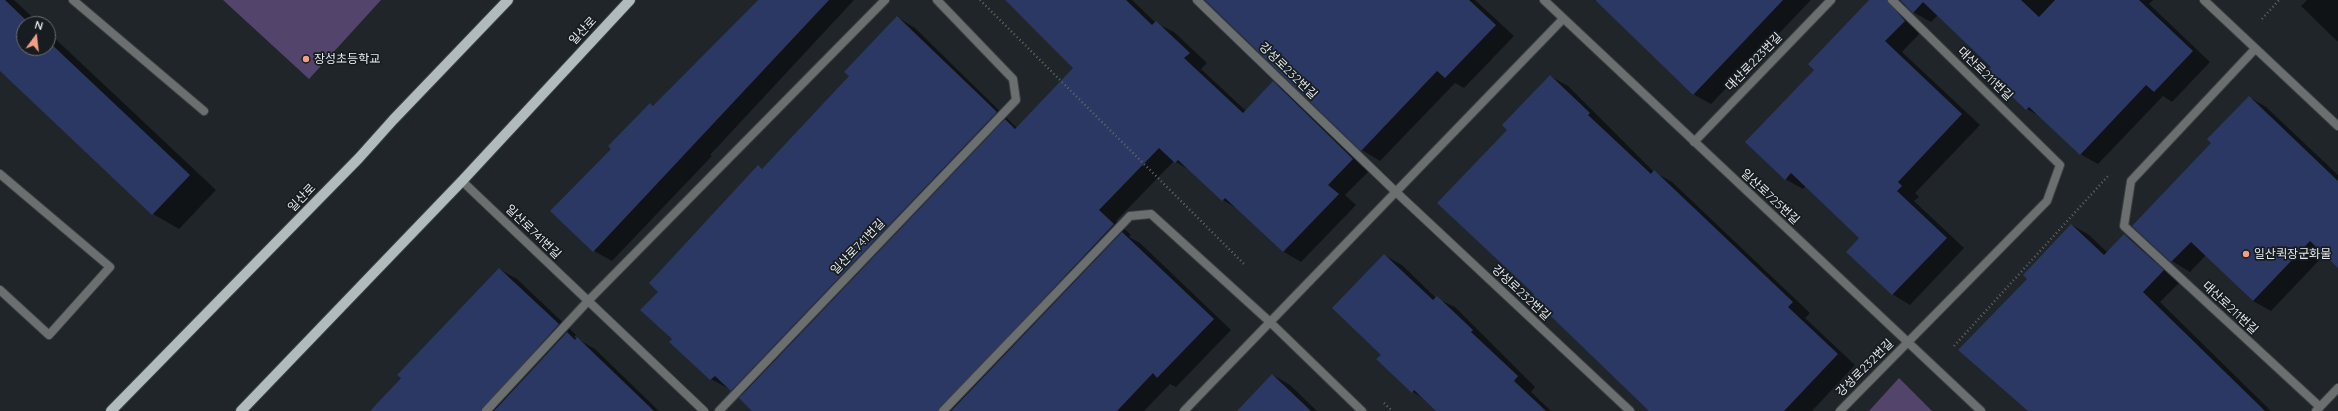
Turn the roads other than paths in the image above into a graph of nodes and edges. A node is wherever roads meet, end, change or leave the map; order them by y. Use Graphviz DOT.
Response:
graph roads {
  1 [pos="73,0"];
  2 [pos="508,0"];
  3 [pos="630,0"];
  4 [pos="885,0"];
  5 [pos="937,0"];
  6 [pos="1197,0"];
  7 [pos="1544,0"];
  8 [pos="1831,0"];
  9 [pos="1892,0"];
  10 [pos="2204,0"];
  11 [pos="1563,19"];
  12 [pos="2255,49"];
  13 [pos="204,111"];
  14 [pos="2338,126"];
  15 [pos="1694,142"];
  16 [pos="2060,165"];
  17 [pos="0,174"];
  18 [pos="462,180"];
  19 [pos="1396,192"];
  20 [pos="0,290"];
  21 [pos="588,301"];
  22 [pos="1270,322"];
  23 [pos="1908,342"];
  24 [pos="2338,388"];
  25 [pos="2318,409"];
  26 [pos="111,411"];
  27 [pos="241,411"];
  28 [pos="486,411"];
  29 [pos="704,411"];
  30 [pos="719,411"];
  31 [pos="943,411"];
  32 [pos="1184,411"];
  33 [pos="1362,411"];
  34 [pos="1630,411"];
  35 [pos="1840,411"];
  36 [pos="1981,411"];
  1 -- 13 [label="street"];
  2 -- 26 [label="main road, 일산로"];
  3 -- 18 [label="main road, 일산로"];
  4 -- 21 [label="street"];
  5 -- 30 [label="street, 일산로741번길"];
  6 -- 19 [label="street, 강성로232번길"];
  7 -- 11 [label="street, 일산로725번길"];
  8 -- 15 [label="street, 대산로223번길"];
  9 -- 16 [label="street, 대산로211번길"];
  10 -- 12 [label="street"];
  11 -- 15 [label="street, 일산로725번길"];
  11 -- 19 [label="street"];
  12 -- 14 [label="street"];
  12 -- 25 [label="street, 대산로211번길"];
  15 -- 23 [label="street, 일산로725번길"];
  16 -- 23 [label="street, 강성로232번길"];
  17 -- 20 [label="street"];
  18 -- 21 [label="street, 일산로741번길"];
  18 -- 27 [label="main road, 일산로"];
  19 -- 22 [label="street"];
  19 -- 34 [label="street, 강성로232번길"];
  21 -- 28 [label="street"];
  21 -- 29 [label="street, 일산로741번길"];
  22 -- 31 [label="street"];
  22 -- 32 [label="street"];
  22 -- 33 [label="street"];
  23 -- 35 [label="street, 강성로232번길"];
  23 -- 36 [label="street, 일산로725번길"];
  24 -- 25 [label="street, 대산로211번길"];
}
